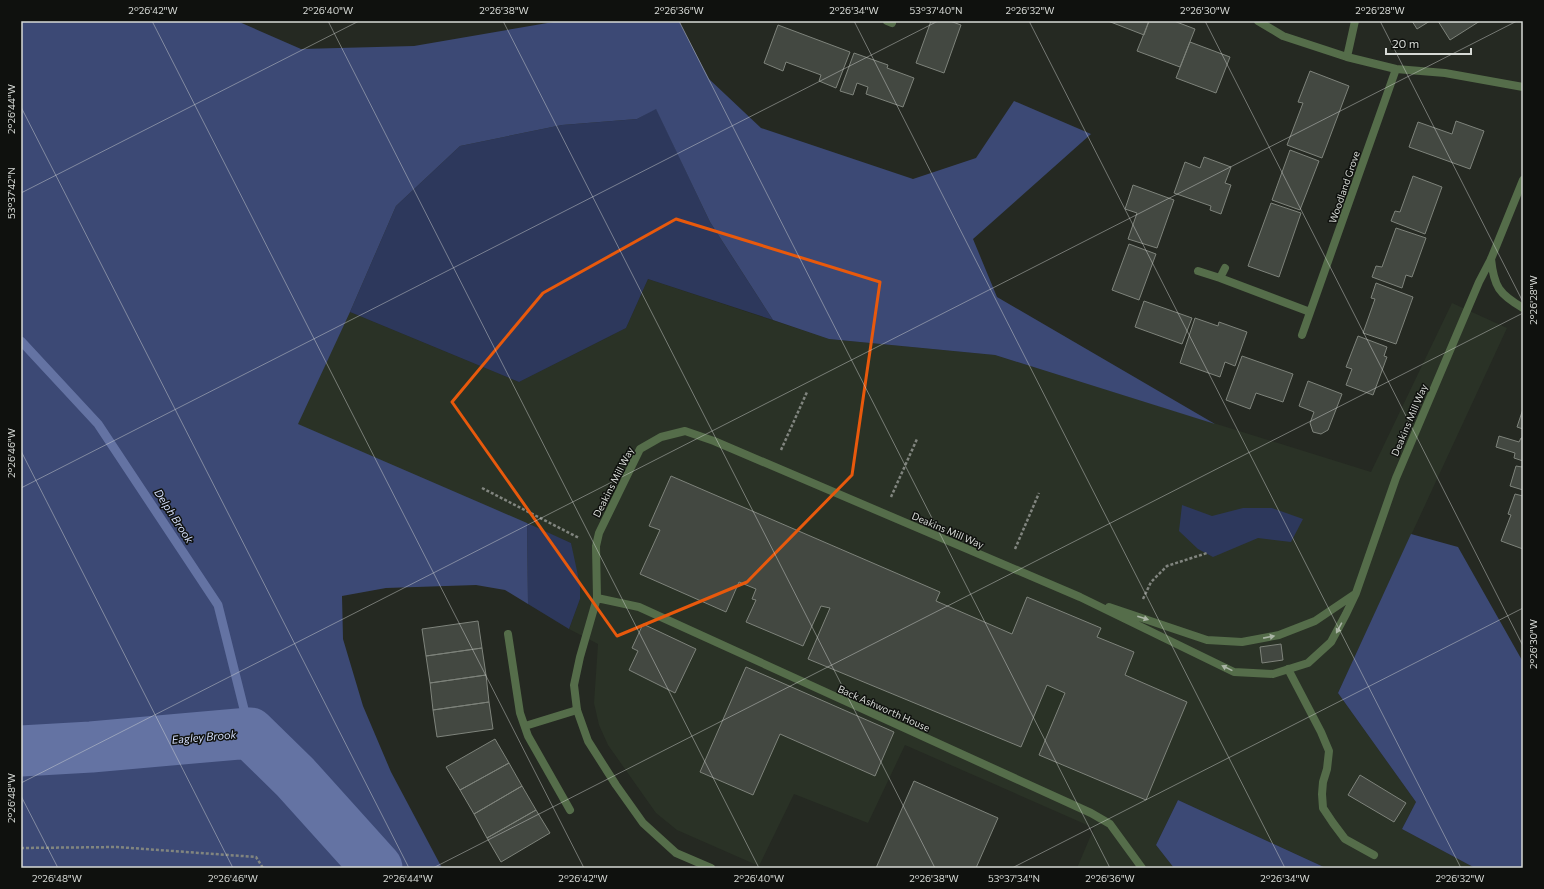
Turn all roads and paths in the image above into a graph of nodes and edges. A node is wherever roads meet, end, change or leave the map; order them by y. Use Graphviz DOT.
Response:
graph roads {
  1 [pos="1258,21"];
  2 [pos="1355,21"];
  3 [pos="1347,57"];
  4 [pos="1396,69"];
  5 [pos="1523,86"];
  6 [pos="1523,180"];
  7 [pos="1491,259"];
  8 [pos="1225,268"];
  9 [pos="1198,271"];
  10 [pos="1220,278"];
  11 [pos="1523,308"];
  12 [pos="1310,312"];
  13 [pos="1302,335"];
  14 [pos="807,392"];
  15 [pos="917,439"];
  16 [pos="774,466"];
  17 [pos="482,488"];
  18 [pos="1039,493"];
  19 [pos="884,514"];
  20 [pos="596,546"];
  21 [pos="1207,553"];
  22 [pos="1007,566"];
  23 [pos="1356,593"];
  24 [pos="1080,597"];
  25 [pos="597,598"];
  26 [pos="1136,616"];
  27 [pos="508,634"];
  28 [pos="1288,669"];
  29 [pos="577,710"];
  30 [pos="525,726"];
  31 [pos="570,810"];
  32 [pos="21,848"];
  33 [pos="1374,855"];
  34 [pos="263,868"];
  35 [pos="711,868"];
  36 [pos="1142,868"];
  1 -- 3 [label="street"];
  2 -- 3 [label="street"];
  3 -- 4 [label="street"];
  4 -- 5 [label="street"];
  4 -- 12 [label="street, Woodland Grove"];
  6 -- 7 [label="street, Deakins Mill Way"];
  7 -- 11 [label="street"];
  7 -- 23 [label="street, Deakins Mill Way"];
  8 -- 10 [label="street"];
  9 -- 10 [label="street"];
  10 -- 12 [label="street"];
  12 -- 13 [label="street, Woodland Grove"];
  14 -- 16 [label="path"];
  15 -- 19 [label="path"];
  16 -- 19 [label="street, Deakins Mill Way"];
  16 -- 20 [label="street, Deakins Mill Way"];
  17 -- 20 [label="path"];
  18 -- 22 [label="path"];
  19 -- 22 [label="street, Deakins Mill Way"];
  20 -- 25 [label="street, Deakins Mill Way"];
  21 -- 26 [label="path"];
  22 -- 24 [label="street, Deakins Mill Way"];
  26 -- 23 [label="street, Deakins Mill Way, one-way"];
  23 -- 28 [label="street, Deakins Mill Way, one-way"];
  24 -- 26 [label="street, Deakins Mill Way"];
  28 -- 24 [label="street, Deakins Mill Way, one-way"];
  25 -- 29 [label="street, Deakins Mill Way"];
  25 -- 36 [label="street, Back Ashworth House"];
  27 -- 30 [label="street"];
  28 -- 33 [label="street"];
  29 -- 30 [label="street"];
  29 -- 35 [label="street, Deakins Mill Way"];
  30 -- 31 [label="street"];
  32 -- 34 [label="path"];
}
